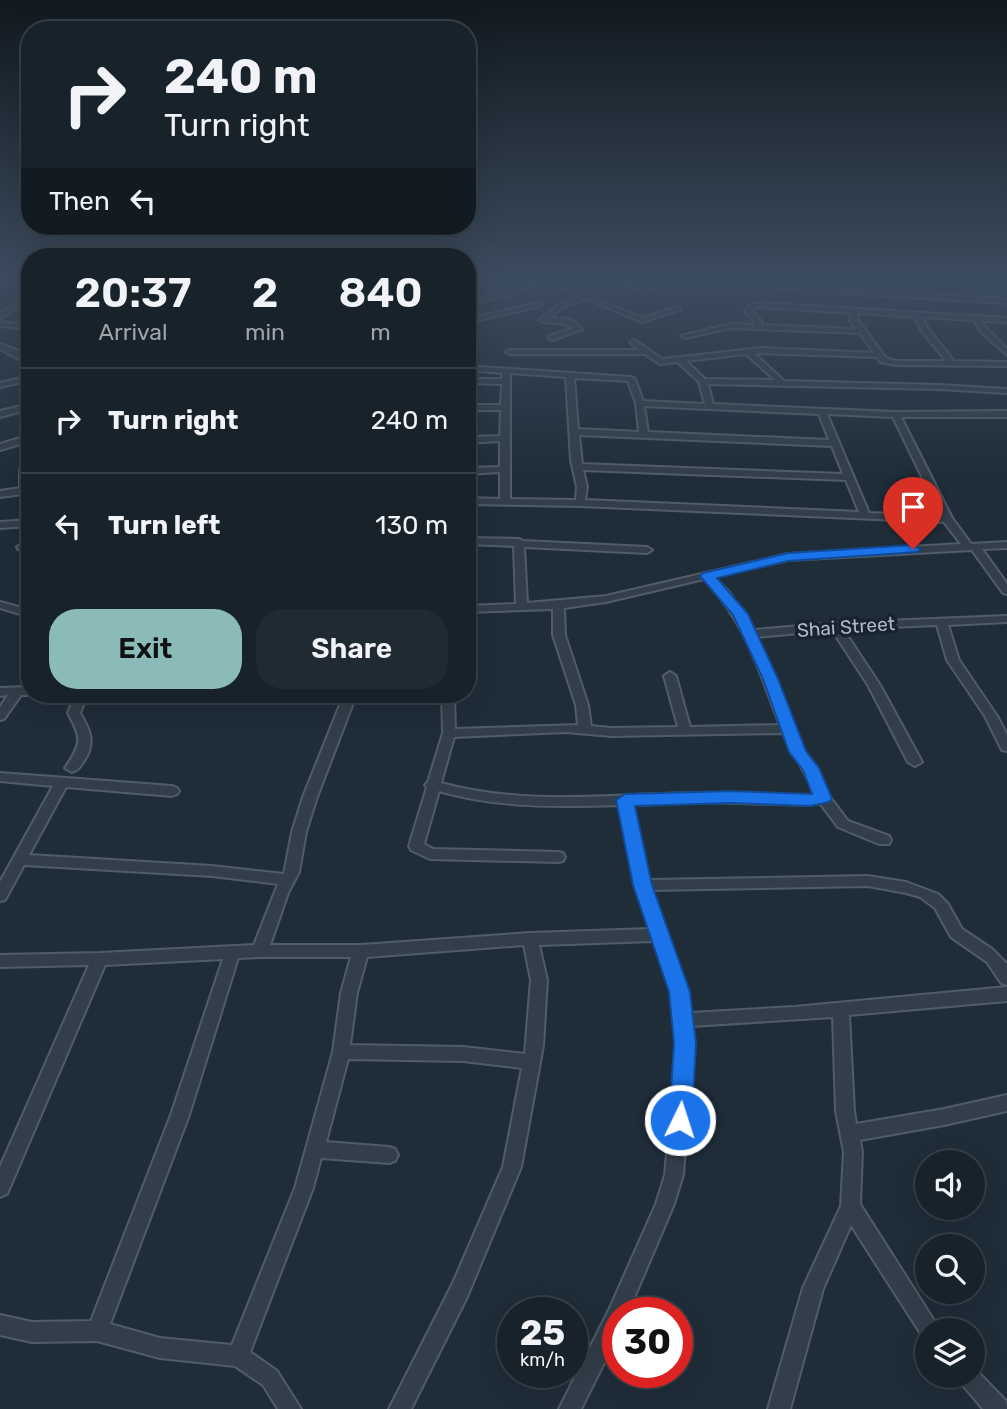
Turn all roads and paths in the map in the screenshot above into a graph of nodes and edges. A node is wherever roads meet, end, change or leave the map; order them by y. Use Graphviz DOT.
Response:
graph roads {
  1 [pos="637,344"];
  2 [pos="869,344"];
  3 [pos="936,344"];
  4 [pos="0,346"];
  5 [pos="510,352"];
  6 [pos="644,352"];
  7 [pos="748,352"];
  8 [pos="877,355"];
  9 [pos="21,357"];
  10 [pos="680,360"];
  11 [pos="854,361"];
  12 [pos="887,361"];
  13 [pos="951,363"];
  14 [pos="1007,364"];
  15 [pos="476,369"];
  16 [pos="506,372"];
  17 [pos="570,376"];
  18 [pos="21,379"];
  19 [pos="476,381"];
  20 [pos="703,381"];
  21 [pos="506,382"];
  22 [pos="781,382"];
  23 [pos="0,385"];
  24 [pos="1007,391"];
  25 [pos="640,403"];
  26 [pos="504,407"];
  27 [pos="710,407"];
  28 [pos="21,408"];
  29 [pos="476,408"];
  30 [pos="822,412"];
  31 [pos="0,414"];
  32 [pos="1007,414"];
  33 [pos="896,415"];
  34 [pos="576,432"];
  35 [pos="644,435"];
  36 [pos="504,438"];
  37 [pos="476,440"];
  38 [pos="21,441"];
  39 [pos="834,443"];
  40 [pos="0,447"];
  41 [pos="578,467"];
  42 [pos="505,469"];
  43 [pos="476,471"];
  44 [pos="848,477"];
  45 [pos="21,491"];
  46 [pos="0,494"];
  47 [pos="476,501"];
  48 [pos="505,501"];
  49 [pos="580,503"];
  50 [pos="865,515"];
  51 [pos="947,519"];
  52 [pos="21,524"];
  53 [pos="0,525"];
  54 [pos="476,541"];
  55 [pos="519,542"];
  56 [pos="1007,544"];
  57 [pos="971,547"];
  58 [pos="647,550"];
  59 [pos="707,576"];
  60 [pos="1007,591"];
  61 [pos="0,605"];
  62 [pos="558,605"];
  63 [pos="522,606"];
  64 [pos="476,609"];
  65 [pos="21,611"];
  66 [pos="1007,619"];
  67 [pos="942,622"];
  68 [pos="835,626"];
  69 [pos="751,634"];
  70 [pos="670,676"];
  71 [pos="0,692"];
  72 [pos="21,692"];
  73 [pos="21,694"];
  74 [pos="78,703"];
  75 [pos="347,703"];
  76 [pos="448,703"];
  77 [pos="0,716"];
  78 [pos="585,729"];
  79 [pos="789,729"];
  80 [pos="685,731"];
  81 [pos="449,733"];
  82 [pos="1007,747"];
  83 [pos="915,762"];
  84 [pos="72,768"];
  85 [pos="0,777"];
  86 [pos="61,783"];
  87 [pos="432,785"];
  88 [pos="172,791"];
  89 [pos="823,798"];
  90 [pos="625,800"];
  91 [pos="884,839"];
  92 [pos="558,857"];
  93 [pos="22,860"];
  94 [pos="288,880"];
  95 [pos="642,885"];
  96 [pos="0,896"];
  97 [pos="659,935"];
  98 [pos="530,939"];
  99 [pos="260,951"];
  100 [pos="361,951"];
  101 [pos="232,954"];
  102 [pos="100,960"];
  103 [pos="0,961"];
  104 [pos="1007,979"];
  105 [pos="1007,994"];
  106 [pos="841,1009"];
  107 [pos="684,1020"];
  108 [pos="341,1052"];
  109 [pos="531,1062"];
  110 [pos="1007,1103"];
  111 [pos="851,1133"];
  112 [pos="314,1149"];
  113 [pos="389,1155"];
  114 [pos="0,1188"];
  115 [pos="850,1206"];
  116 [pos="625,1297"];
  117 [pos="922,1318"];
  118 [pos="0,1325"];
  119 [pos="97,1331"];
  120 [pos="602,1345"];
  121 [pos="238,1356"];
  122 [pos="979,1388"];
  123 [pos="290,1409"];
  124 [pos="400,1409"];
  125 [pos="570,1409"];
  126 [pos="779,1409"];
  127 [pos="998,1409"];
  1 -- 6 [label="street"];
  2 -- 8 [label="street"];
  3 -- 13 [label="street"];
  4 -- 9 [label="street"];
  5 -- 6 [label="street"];
  6 -- 10 [label="street"];
  7 -- 8 [label="street"];
  7 -- 10 [label="street"];
  7 -- 22 [label="street"];
  8 -- 12 [label="street"];
  10 -- 20 [label="street"];
  11 -- 12 [label="street"];
  12 -- 13 [label="street"];
  13 -- 14 [label="street"];
  15 -- 16 [label="street"];
  16 -- 17 [label="street"];
  16 -- 21 [label="street"];
  17 -- 25 [label="street"];
  17 -- 34 [label="street"];
  18 -- 23 [label="street"];
  19 -- 21 [label="street"];
  20 -- 22 [label="street"];
  20 -- 27 [label="street"];
  21 -- 26 [label="street"];
  22 -- 24 [label="street"];
  25 -- 27 [label="street"];
  25 -- 35 [label="street"];
  26 -- 29 [label="street"];
  26 -- 36 [label="street"];
  27 -- 30 [label="street"];
  28 -- 31 [label="street"];
  30 -- 33 [label="street"];
  30 -- 39 [label="street"];
  32 -- 33 [label="street"];
  33 -- 51 [label="street"];
  34 -- 35 [label="street"];
  34 -- 41 [label="street"];
  35 -- 39 [label="street"];
  36 -- 37 [label="street"];
  36 -- 42 [label="street"];
  38 -- 40 [label="street"];
  39 -- 44 [label="street"];
  41 -- 44 [label="street"];
  41 -- 49 [label="street"];
  42 -- 43 [label="street"];
  42 -- 48 [label="street"];
  44 -- 50 [label="street"];
  45 -- 46 [label="street"];
  47 -- 48 [label="street"];
  48 -- 49 [label="street"];
  49 -- 50 [label="street"];
  50 -- 51 [label="street"];
  51 -- 57 [label="street"];
  52 -- 53 [label="street"];
  54 -- 55 [label="street"];
  55 -- 58 [label="street"];
  55 -- 63 [label="street"];
  56 -- 57 [label="street"];
  57 -- 59 [label="street"];
  57 -- 60 [label="street"];
  59 -- 62 [label="street"];
  59 -- 69 [label="street"];
  61 -- 65 [label="street"];
  62 -- 63 [label="street"];
  62 -- 78 [label="street"];
  63 -- 64 [label="street"];
  66 -- 67 [label="street, Shai Street"];
  67 -- 68 [label="street, Shai Street"];
  67 -- 82 [label="street"];
  68 -- 69 [label="street, Shai Street"];
  68 -- 83 [label="street"];
  69 -- 79 [label="street"];
  70 -- 80 [label="street"];
  71 -- 72 [label="street"];
  73 -- 77 [label="street"];
  74 -- 84 [label="street"];
  75 -- 94 [label="street"];
  76 -- 81 [label="street"];
  78 -- 80 [label="street"];
  78 -- 81 [label="street"];
  79 -- 80 [label="street"];
  79 -- 89 [label="street"];
  81 -- 87 [label="street"];
  85 -- 86 [label="street"];
  86 -- 88 [label="street"];
  86 -- 93 [label="street"];
  87 -- 90 [label="street"];
  87 -- 92 [label="street"];
  89 -- 90 [label="street"];
  89 -- 91 [label="street"];
  90 -- 95 [label="street"];
  93 -- 94 [label="street"];
  93 -- 96 [label="street"];
  94 -- 99 [label="street"];
  95 -- 97 [label="street"];
  95 -- 104 [label="street"];
  97 -- 98 [label="street"];
  97 -- 107 [label="street"];
  98 -- 100 [label="street"];
  98 -- 109 [label="street"];
  99 -- 100 [label="street"];
  99 -- 101 [label="street"];
  100 -- 108 [label="street"];
  101 -- 102 [label="street"];
  101 -- 119 [label="street"];
  102 -- 103 [label="street"];
  102 -- 114 [label="street"];
  105 -- 106 [label="street"];
  106 -- 107 [label="street"];
  106 -- 111 [label="street"];
  107 -- 116 [label="street"];
  108 -- 109 [label="street"];
  108 -- 112 [label="street"];
  109 -- 124 [label="street"];
  110 -- 111 [label="street"];
  111 -- 115 [label="street"];
  112 -- 113 [label="street"];
  112 -- 121 [label="street"];
  115 -- 117 [label="street"];
  115 -- 126 [label="street"];
  118 -- 119 [label="street"];
  119 -- 121 [label="street"];
  120 -- 125 [label="street"];
  121 -- 123 [label="street"];
  122 -- 127 [label="street"];
}
